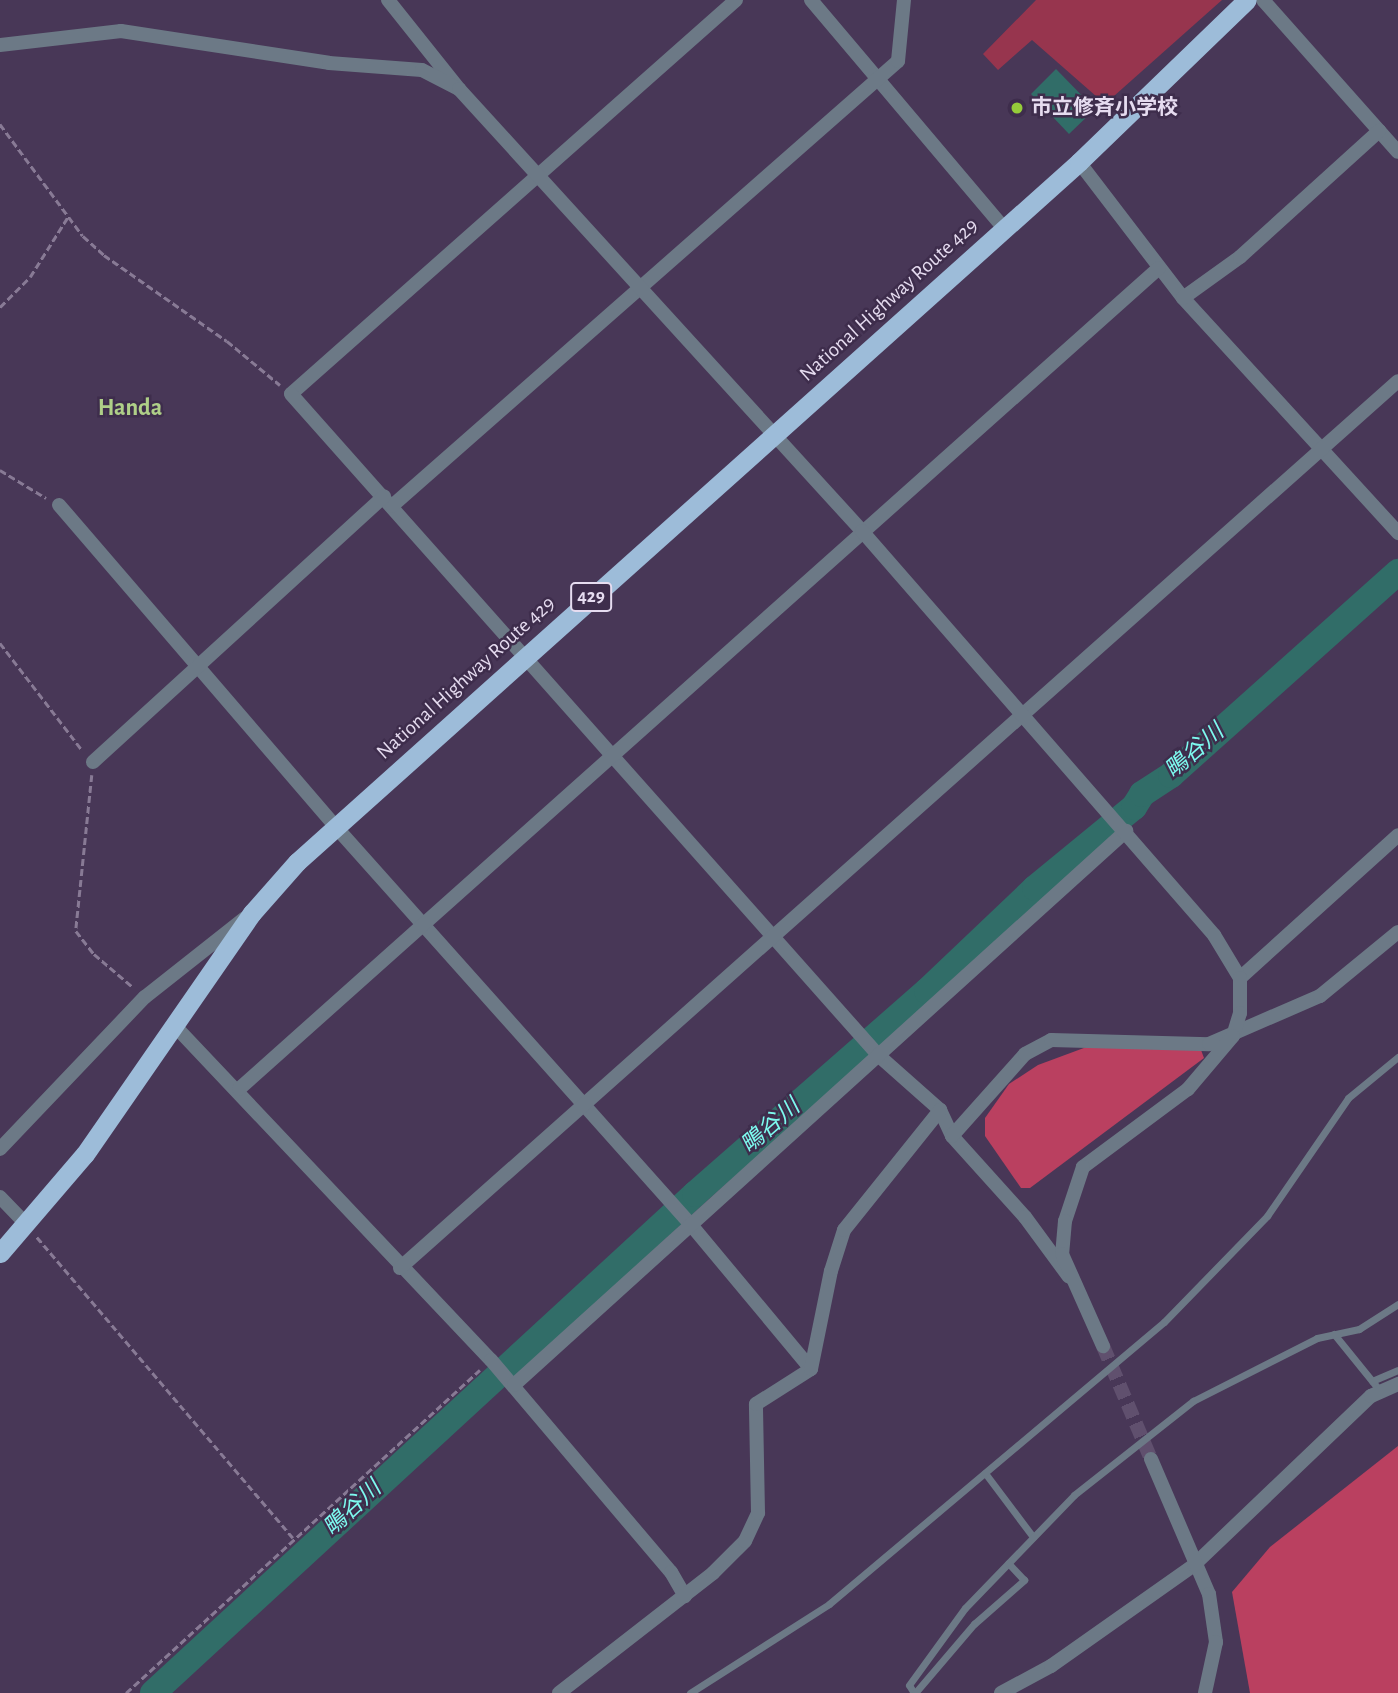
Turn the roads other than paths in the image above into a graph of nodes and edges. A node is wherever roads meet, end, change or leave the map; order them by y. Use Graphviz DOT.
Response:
graph roads {
  1 [pos="736,0"];
  2 [pos="811,0"];
  3 [pos="904,0"];
  4 [pos="1247,0"];
  5 [pos="1263,0"];
  6 [pos="389,1"];
  7 [pos="0,45"];
  8 [pos="879,80"];
  9 [pos="460,89"];
  10 [pos="1379,131"];
  11 [pos="1398,152"];
  12 [pos="1079,162"];
  13 [pos="540,174"];
  14 [pos="1003,228"];
  15 [pos="1159,268"];
  16 [pos="641,286"];
  17 [pos="1183,298"];
  18 [pos="1398,381"];
  19 [pos="774,434"];
  20 [pos="1322,449"];
  21 [pos="388,501"];
  22 [pos="59,505"];
  23 [pos="862,531"];
  24 [pos="1398,533"];
  25 [pos="525,655"];
  26 [pos="199,666"];
  27 [pos="1021,715"];
  28 [pos="613,754"];
  29 [pos="93,762"];
  30 [pos="335,826"];
  31 [pos="1126,831"];
  32 [pos="1398,835"];
  33 [pos="252,913"];
  34 [pos="422,922"];
  35 [pos="1398,932"];
  36 [pos="773,936"];
  37 [pos="1240,978"];
  38 [pos="174,1025"];
  39 [pos="1233,1036"];
  40 [pos="878,1055"];
  41 [pos="1398,1057"];
  42 [pos="239,1089"];
  43 [pos="584,1105"];
  44 [pos="940,1110"];
  45 [pos="952,1136"];
  46 [pos="0,1149"];
  47 [pos="0,1197"];
  48 [pos="27,1225"];
  49 [pos="692,1226"];
  50 [pos="0,1253"];
  51 [pos="400,1268"];
  52 [pos="1074,1285"];
  53 [pos="1398,1304"];
  54 [pos="1334,1334"];
  55 [pos="1103,1346"];
  56 [pos="811,1370"];
  57 [pos="1398,1370"];
  58 [pos="1398,1384"];
  59 [pos="514,1385"];
  60 [pos="1376,1387"];
  61 [pos="1151,1459"];
  62 [pos="985,1473"];
  63 [pos="1033,1537"];
  64 [pos="1008,1563"];
  65 [pos="1194,1565"];
  66 [pos="685,1596"];
  67 [pos="559,1693"];
  68 [pos="690,1693"];
  69 [pos="915,1693"];
  70 [pos="1001,1693"];
  71 [pos="1205,1693"];
  1 -- 13 [label="street"];
  2 -- 8 [label="street"];
  3 -- 8 [label="street"];
  4 -- 12 [label="highway, National Highway Route 429 / 429"];
  5 -- 10 [label="street"];
  6 -- 9 [label="street"];
  7 -- 9 [label="street"];
  8 -- 14 [label="street"];
  8 -- 16 [label="street"];
  9 -- 13 [label="street"];
  10 -- 11 [label="street"];
  10 -- 17 [label="street"];
  12 -- 14 [label="highway, National Highway Route 429 / 429"];
  12 -- 15 [label="street"];
  13 -- 16 [label="street"];
  13 -- 21 [label="street"];
  14 -- 19 [label="highway, National Highway Route 429 / 429"];
  15 -- 17 [label="street"];
  15 -- 23 [label="street"];
  16 -- 19 [label="street"];
  16 -- 21 [label="street"];
  17 -- 20 [label="street"];
  18 -- 20 [label="street"];
  19 -- 23 [label="street"];
  19 -- 25 [label="highway, National Highway Route 429 / 429"];
  20 -- 24 [label="street"];
  20 -- 27 [label="street"];
  21 -- 25 [label="street"];
  21 -- 26 [label="street"];
  22 -- 26 [label="street"];
  23 -- 27 [label="street"];
  23 -- 28 [label="street"];
  25 -- 28 [label="street"];
  25 -- 30 [label="highway, National Highway Route 429 / 429"];
  26 -- 29 [label="street"];
  26 -- 30 [label="street"];
  27 -- 31 [label="street"];
  27 -- 36 [label="street"];
  28 -- 34 [label="street"];
  28 -- 36 [label="street"];
  30 -- 33 [label="highway, National Highway Route 429 / 429"];
  30 -- 34 [label="street"];
  31 -- 37 [label="street"];
  31 -- 40 [label="street"];
  32 -- 37 [label="street"];
  33 -- 38 [label="highway, National Highway Route 429 / 429"];
  33 -- 46 [label="street"];
  34 -- 42 [label="street"];
  34 -- 43 [label="street"];
  35 -- 39 [label="street"];
  36 -- 40 [label="street"];
  36 -- 43 [label="street"];
  37 -- 39 [label="street"];
  38 -- 42 [label="street"];
  38 -- 48 [label="highway, National Highway Route 429 / 429"];
  39 -- 45 [label="street"];
  39 -- 52 [label="street"];
  40 -- 44 [label="street"];
  40 -- 49 [label="street"];
  41 -- 62 [label="lane"];
  42 -- 51 [label="street"];
  43 -- 49 [label="street"];
  43 -- 51 [label="street"];
  44 -- 45 [label="street"];
  44 -- 56 [label="street"];
  45 -- 52 [label="street"];
  47 -- 48 [label="street"];
  48 -- 50 [label="highway, National Highway Route 429 / 429"];
  49 -- 56 [label="street"];
  49 -- 59 [label="street"];
  51 -- 59 [label="street"];
  52 -- 55 [label="street"];
  53 -- 54 [label="lane"];
  54 -- 60 [label="lane"];
  54 -- 63 [label="lane"];
  56 -- 66 [label="street"];
  57 -- 60 [label="lane"];
  58 -- 60 [label="street"];
  59 -- 66 [label="street"];
  60 -- 65 [label="street"];
  61 -- 65 [label="street"];
  62 -- 63 [label="lane"];
  62 -- 68 [label="lane"];
  63 -- 64 [label="lane"];
  64 -- 69 [label="lane"];
  64 -- 69 [label="lane"];
  65 -- 70 [label="street"];
  65 -- 71 [label="street"];
  66 -- 67 [label="street"];
}
